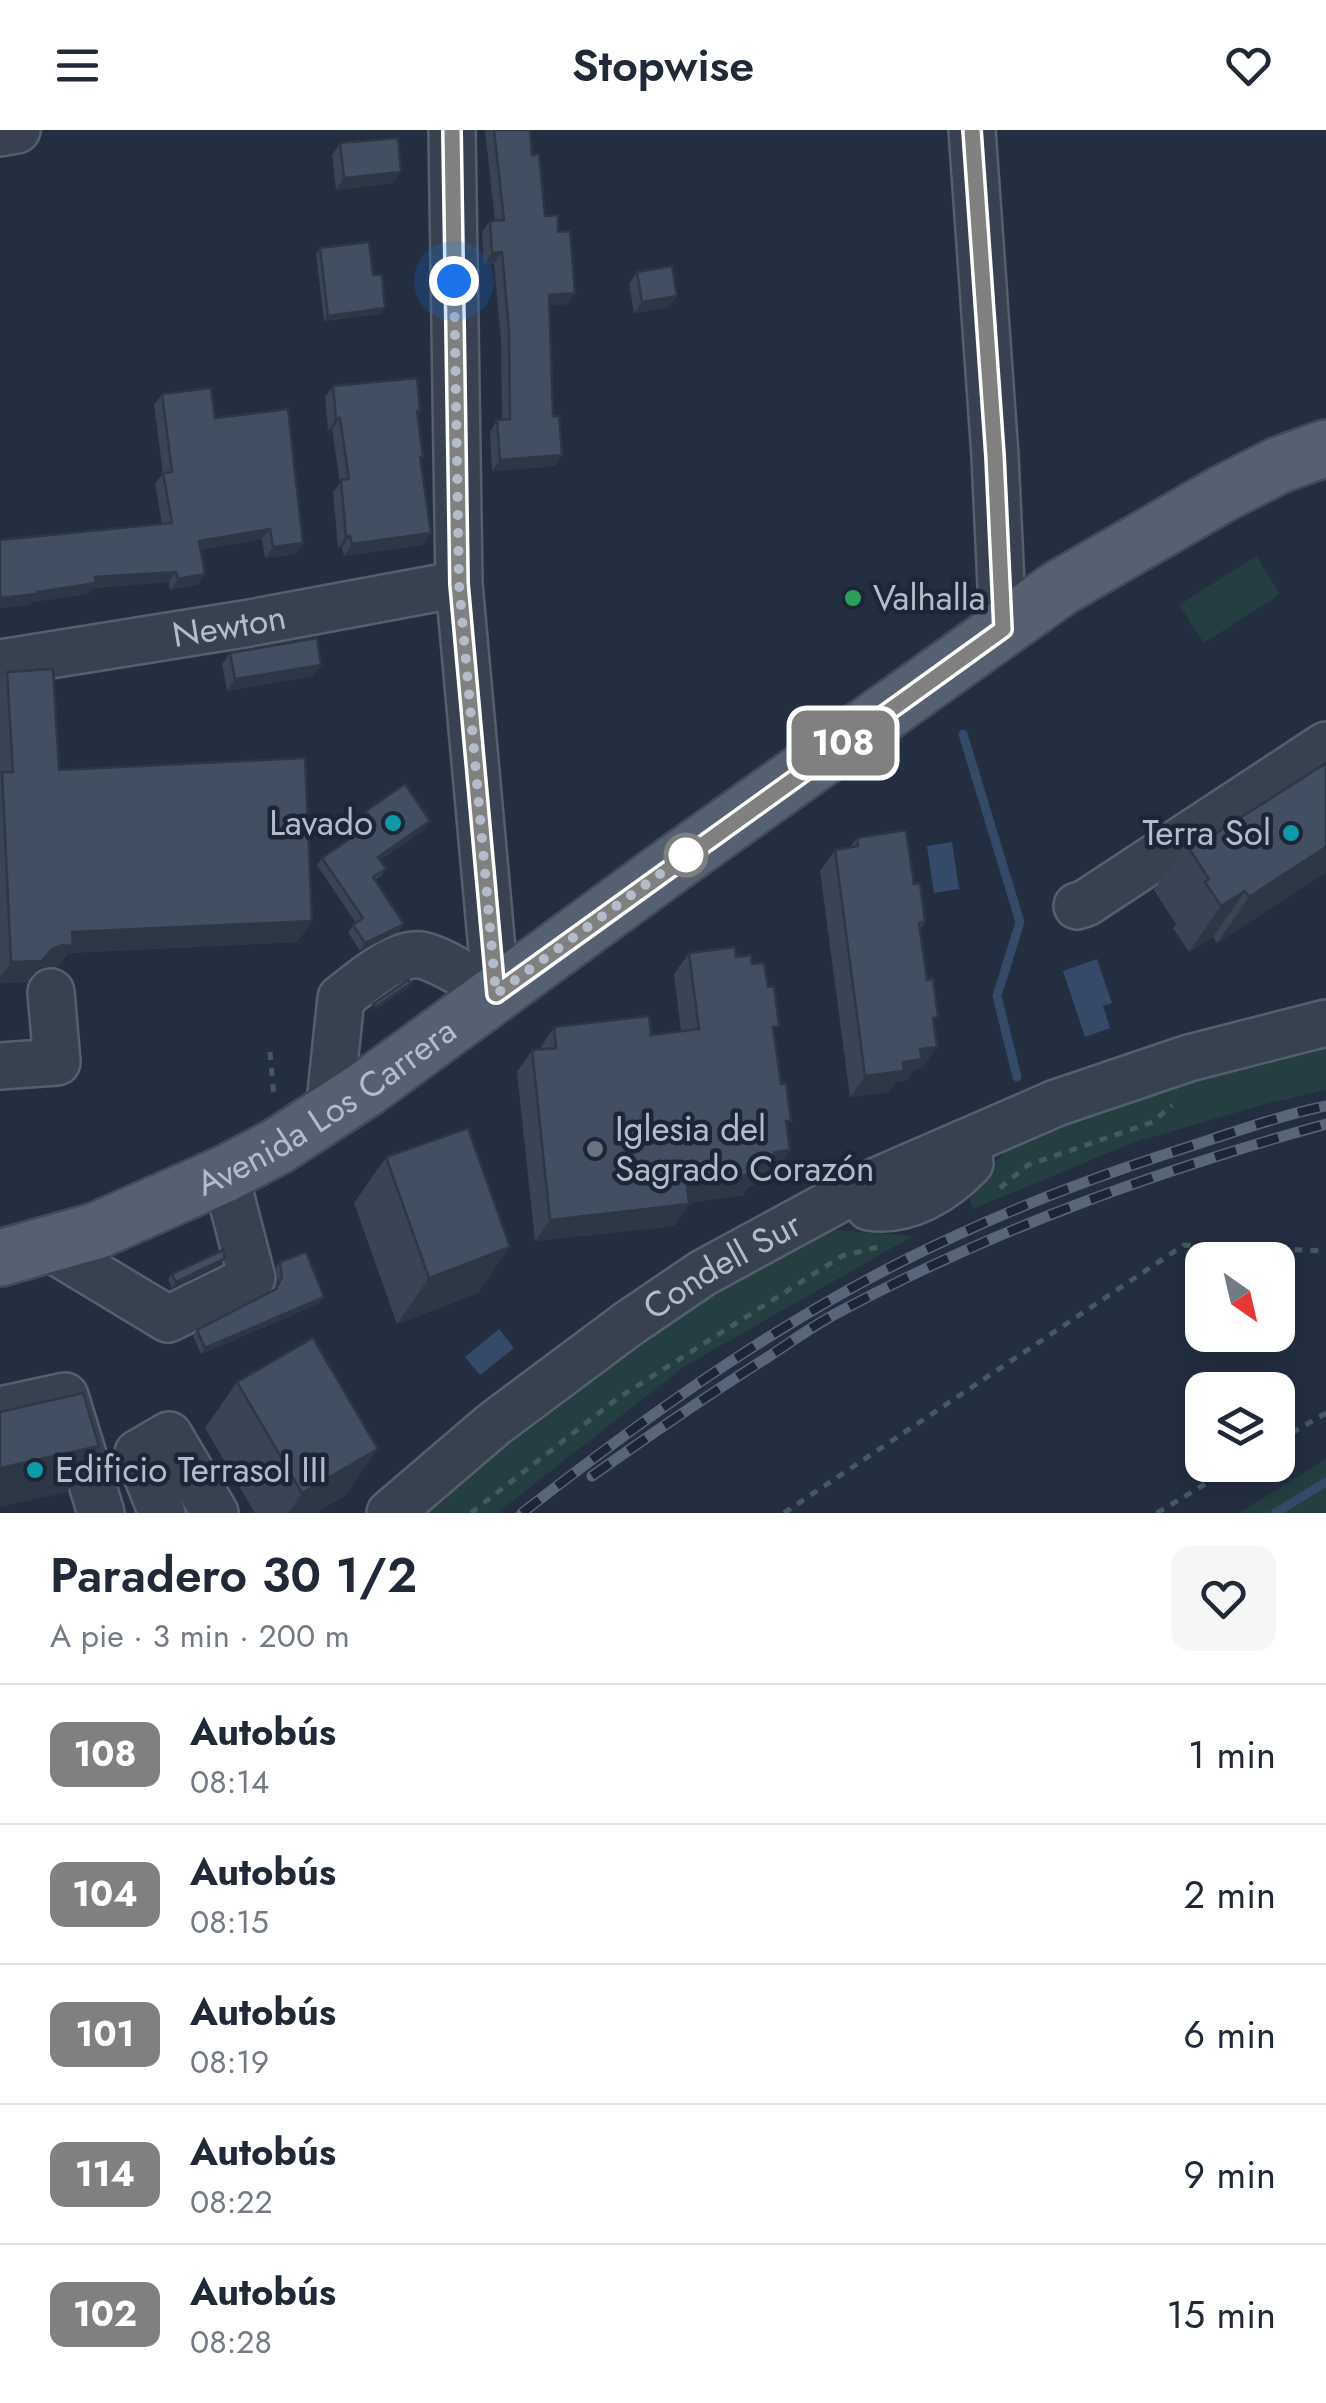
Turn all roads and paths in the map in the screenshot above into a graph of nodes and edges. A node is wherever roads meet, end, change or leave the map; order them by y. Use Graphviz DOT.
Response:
graph roads {
  1 [pos="17,130"];
  2 [pos="452,130"];
  3 [pos="972,130"];
  4 [pos="0,133"];
  5 [pos="1326,448"];
  6 [pos="459,584"];
  7 [pos="1003,629"];
  8 [pos="0,663"];
  9 [pos="1326,745"];
  10 [pos="1077,906"];
  11 [pos="51,992"];
  12 [pos="496,994"];
  13 [pos="1326,1023"];
  14 [pos="270,1052"];
  15 [pos="0,1066"];
  16 [pos="274,1096"];
  17 [pos="1175,1103"];
  18 [pos="329,1112"];
  19 [pos="225,1174"];
  20 [pos="995,1192"];
  21 [pos="891,1240"];
  22 [pos="1326,1251"];
  23 [pos="24,1252"];
  24 [pos="0,1410"];
  25 [pos="1326,1412"];
  26 [pos="1295,1431"];
  27 [pos="1210,1482"];
  28 [pos="101,1513"];
  29 [pos="162,1513"];
  30 [pos="215,1513"];
  31 [pos="390,1513"];
  32 [pos="472,1513"];
  33 [pos="784,1513"];
  34 [pos="1158,1513"];
  1 -- 4 [label="street"];
  2 -- 6 [label="street"];
  3 -- 7 [label="street"];
  5 -- 7 [label="main road, Avenida Los Carrera"];
  6 -- 8 [label="street, Newton"];
  6 -- 12 [label="street"];
  7 -- 12 [label="main road, Avenida Los Carrera"];
  9 -- 10 [label="street"];
  11 -- 15 [label="street"];
  12 -- 18 [label="main road, Avenida Los Carrera"];
  12 -- 18 [label="street"];
  13 -- 31 [label="street, Condell Sur"];
  14 -- 16 [label="path"];
  17 -- 20 [label="path"];
  18 -- 19 [label="main road, Avenida Los Carrera"];
  19 -- 23 [label="main road, Avenida Los Carrera"];
  19 -- 23 [label="street"];
  21 -- 32 [label="path"];
  22 -- 33 [label="path"];
  24 -- 28 [label="street"];
  25 -- 26 [label="path"];
  27 -- 34 [label="path"];
  29 -- 30 [label="street"];
}
